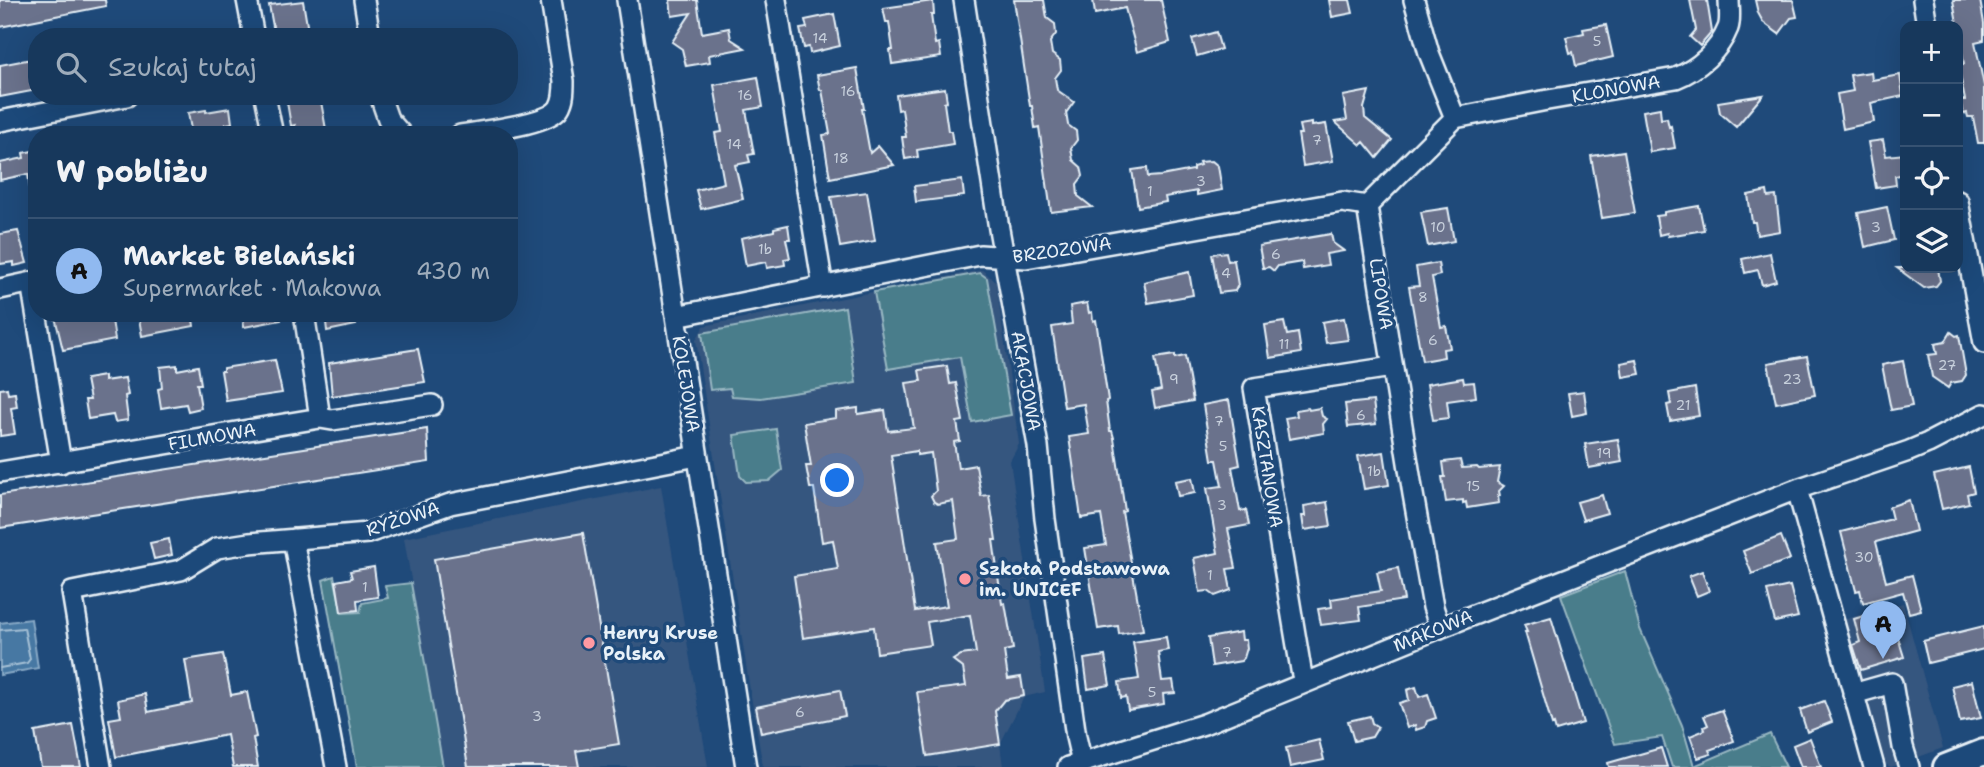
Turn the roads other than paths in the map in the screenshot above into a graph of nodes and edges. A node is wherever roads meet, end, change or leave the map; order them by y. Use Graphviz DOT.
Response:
graph roads {
  1 [pos="247,0"];
  2 [pos="364,0"];
  3 [pos="551,0"];
  4 [pos="627,0"];
  5 [pos="776,0"];
  6 [pos="964,0"];
  7 [pos="1415,0"];
  8 [pos="1729,0"];
  9 [pos="1923,0"];
  10 [pos="1926,21"];
  11 [pos="252,28"];
  12 [pos="369,28"];
  13 [pos="81,105"];
  14 [pos="267,105"];
  15 [pos="383,105"];
  16 [pos="1455,118"];
  17 [pos="0,121"];
  18 [pos="270,126"];
  19 [pos="394,126"];
  20 [pos="510,126"];
  21 [pos="1367,206"];
  22 [pos="1960,210"];
  23 [pos="1004,258"];
  24 [pos="28,283"];
  25 [pos="823,287"];
  26 [pos="0,289"];
  27 [pos="676,316"];
  28 [pos="40,322"];
  29 [pos="305,322"];
  30 [pos="1984,343"];
  31 [pos="1392,367"];
  32 [pos="432,405"];
  33 [pos="1984,414"];
  34 [pos="320,418"];
  35 [pos="697,456"];
  36 [pos="61,463"];
  37 [pos="0,472"];
  38 [pos="1797,489"];
  39 [pos="293,539"];
  40 [pos="1440,628"];
  41 [pos="1304,683"];
  42 [pos="1853,694"];
  43 [pos="1984,751"];
  44 [pos="1075,765"];
  45 [pos="101,767"];
  46 [pos="337,767"];
  47 [pos="746,767"];
  48 [pos="1874,767"];
  49 [pos="1909,767"];
  50 [pos="1946,767"];
  1 -- 11 [label="street"];
  2 -- 12 [label="street"];
  3 -- 20 [label="street"];
  4 -- 27 [label="street, KOLEJOWA"];
  5 -- 25 [label="street"];
  6 -- 23 [label="street, AKACJOWA"];
  7 -- 16 [label="street"];
  8 -- 16 [label="street, KLONOWA"];
  9 -- 10 [label="street"];
  13 -- 17 [label="street"];
  14 -- 18 [label="street"];
  15 -- 19 [label="street"];
  16 -- 21 [label="street"];
  21 -- 23 [label="street, BRZOZOWA"];
  21 -- 31 [label="street, LIPOWA"];
  22 -- 30 [label="street"];
  23 -- 25 [label="street, BRZOZOWA"];
  23 -- 44 [label="street, AKACJOWA"];
  24 -- 26 [label="street"];
  25 -- 27 [label="street, BRZOZOWA"];
  27 -- 35 [label="street, KOLEJOWA"];
  28 -- 36 [label="street"];
  29 -- 34 [label="street"];
  31 -- 40 [label="street, LIPOWA"];
  31 -- 41 [label="street, KASZTANOWA"];
  32 -- 34 [label="street, FILMOWA"];
  33 -- 38 [label="street, MAKOWA"];
  34 -- 36 [label="street, FILMOWA"];
  35 -- 39 [label="street, RYŻOWA"];
  35 -- 47 [label="street, KOLEJOWA"];
  36 -- 37 [label="street, FILMOWA"];
  38 -- 40 [label="street, MAKOWA"];
  38 -- 42 [label="street"];
  39 -- 45 [label="street, RYŻOWA"];
  39 -- 46 [label="street"];
  40 -- 41 [label="street, MAKOWA"];
  41 -- 44 [label="street, MAKOWA"];
  42 -- 48 [label="street"];
  42 -- 49 [label="street"];
  43 -- 50 [label="main road"];
}
